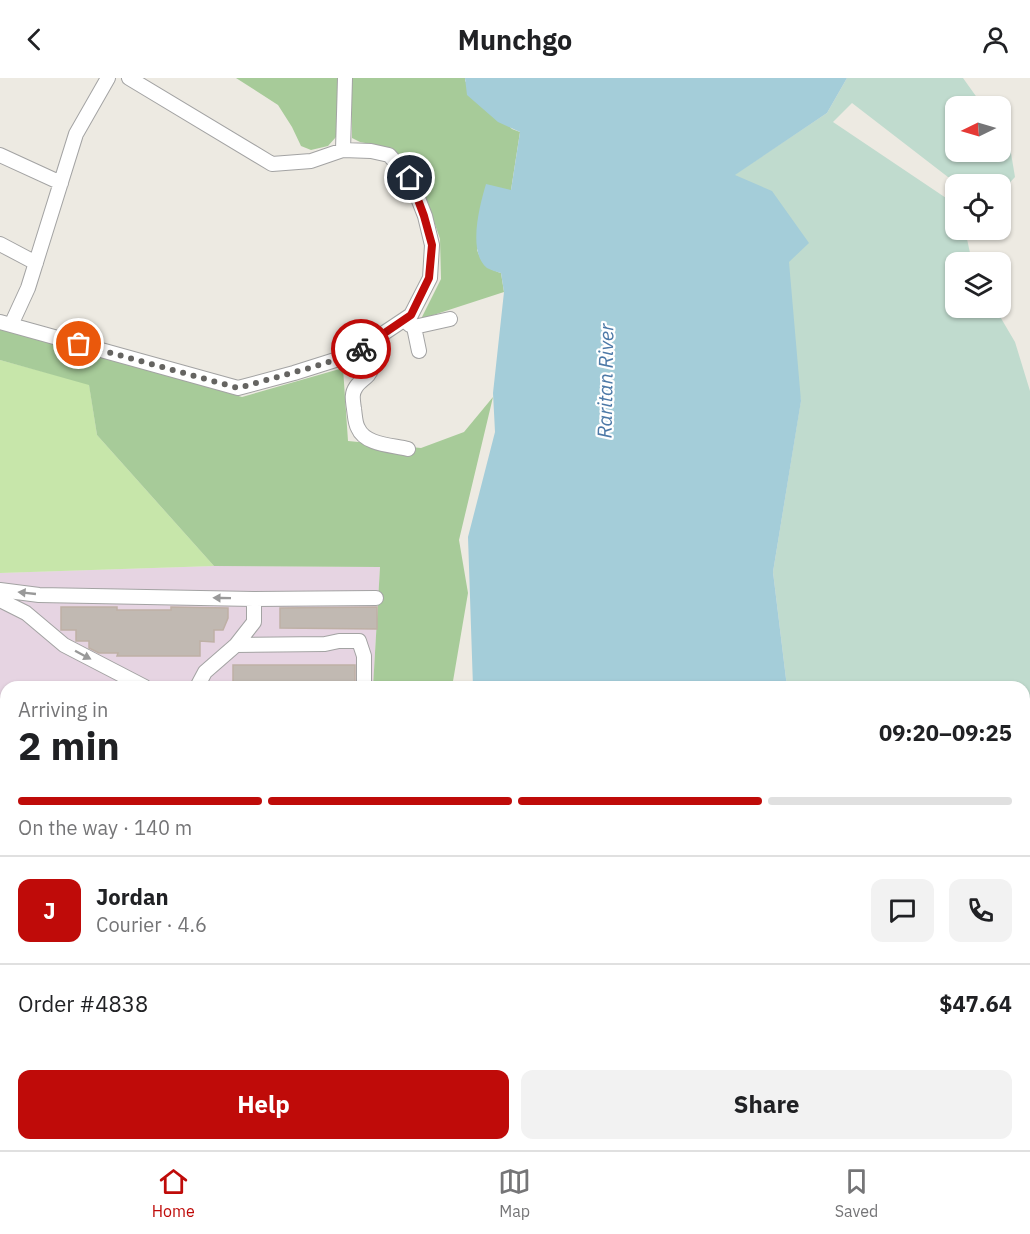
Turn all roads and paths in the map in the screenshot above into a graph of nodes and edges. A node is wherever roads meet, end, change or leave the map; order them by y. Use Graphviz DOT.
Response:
graph roads {
  1 [pos="108,78"];
  2 [pos="129,78"];
  3 [pos="345,78"];
  4 [pos="343,150"];
  5 [pos="0,154"];
  6 [pos="61,183"];
  7 [pos="0,244"];
  8 [pos="36,263"];
  9 [pos="450,319"];
  10 [pos="409,323"];
  11 [pos="6,324"];
  12 [pos="363,347"];
  13 [pos="419,351"];
  14 [pos="408,449"];
  15 [pos="0,590"];
  16 [pos="376,598"];
  17 [pos="254,599"];
  18 [pos="0,600"];
  19 [pos="236,645"];
  20 [pos="133,681"];
  21 [pos="201,681"];
  22 [pos="364,681"];
  1 -- 6 [label="street"];
  2 -- 4 [label="street"];
  3 -- 4 [label="street"];
  4 -- 10 [label="street"];
  5 -- 6 [label="street"];
  6 -- 8 [label="street"];
  7 -- 8 [label="street"];
  8 -- 11 [label="street"];
  9 -- 10 [label="street"];
  10 -- 12 [label="street"];
  10 -- 13 [label="street"];
  11 -- 12 [label="street"];
  12 -- 14 [label="street"];
  17 -- 15 [label="street, one-way"];
  16 -- 17 [label="street"];
  17 -- 19 [label="street"];
  18 -- 20 [label="street, one-way"];
  19 -- 21 [label="street"];
  19 -- 22 [label="street"];
}
